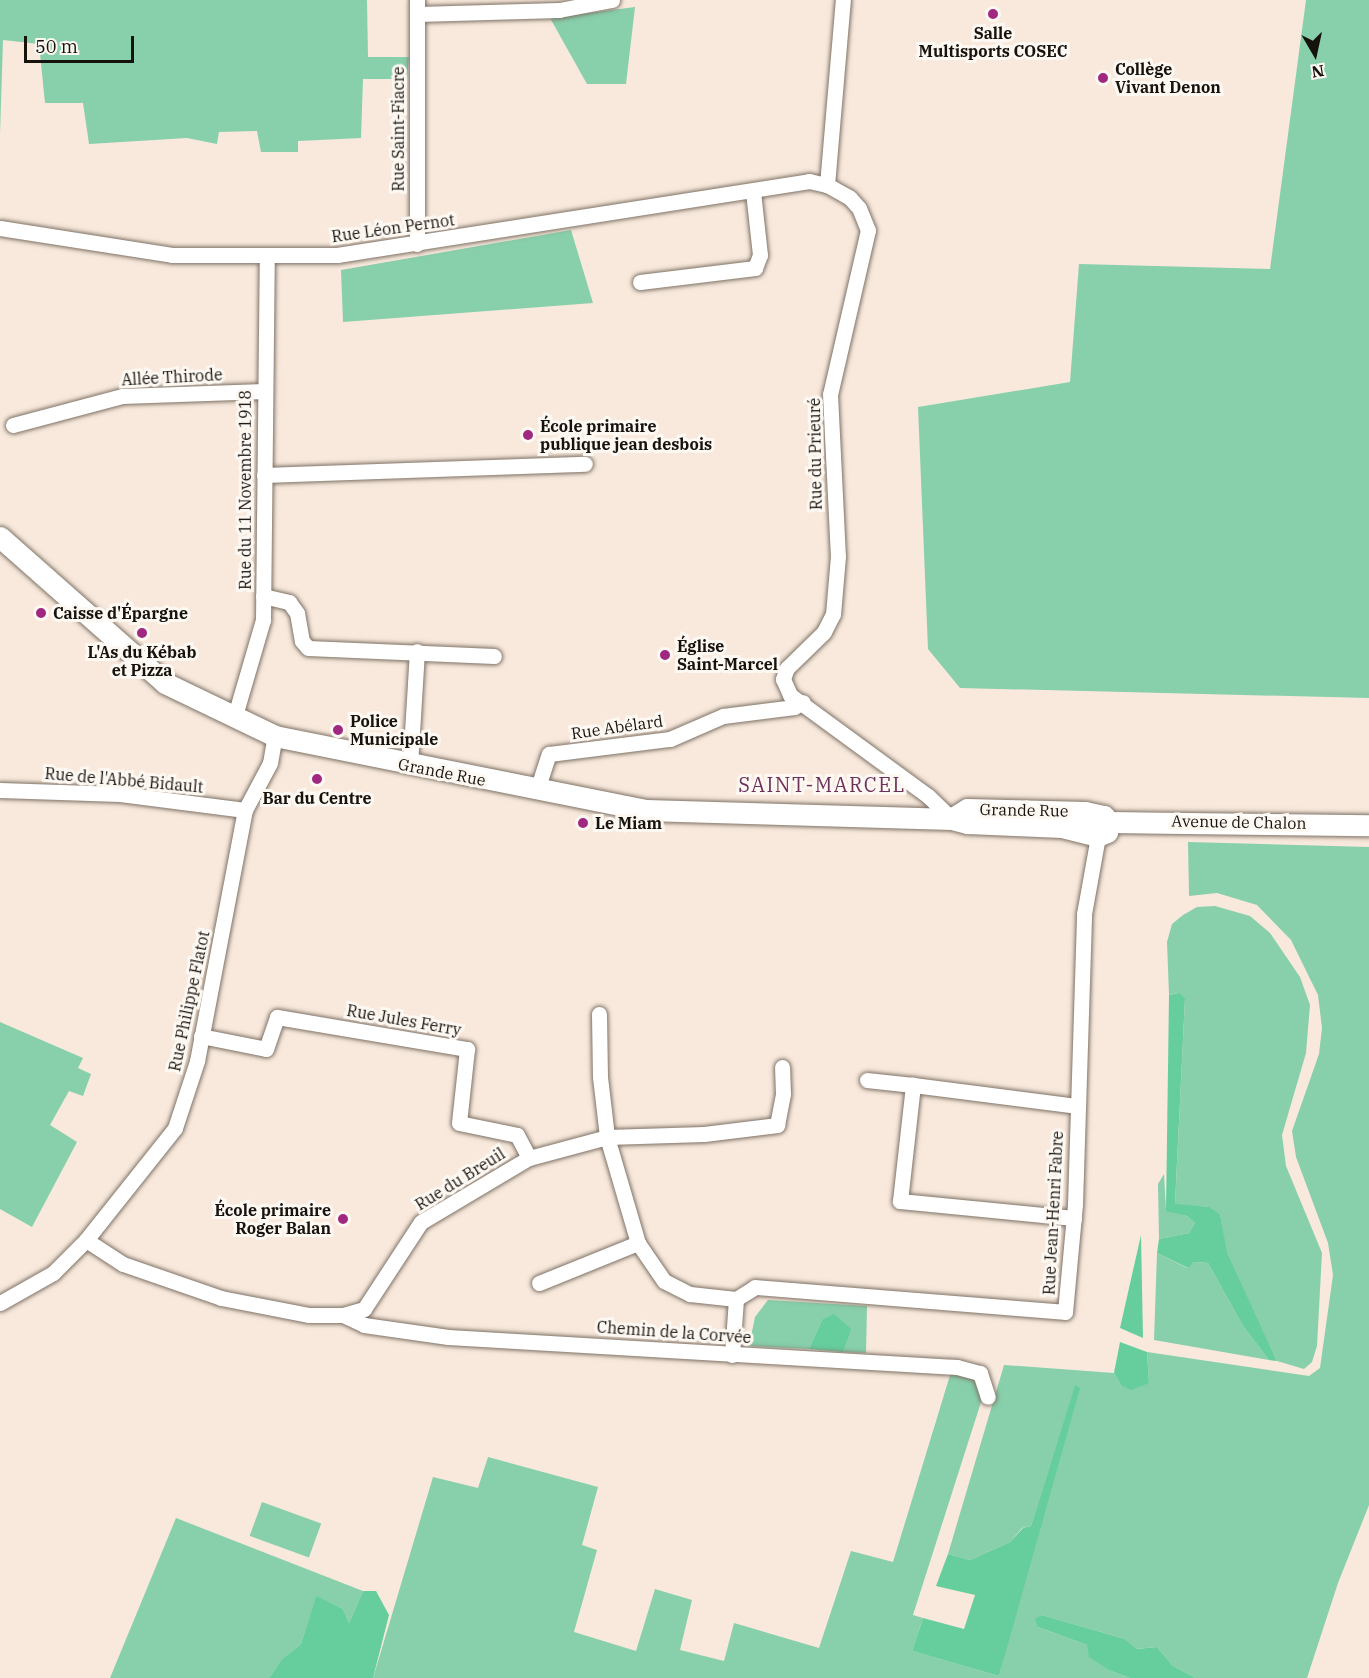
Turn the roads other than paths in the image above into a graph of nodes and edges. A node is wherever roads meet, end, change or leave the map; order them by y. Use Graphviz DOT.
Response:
graph roads {
  1 [pos="612,0"];
  2 [pos="843,0"];
  3 [pos="559,5"];
  4 [pos="417,7"];
  5 [pos="831,187"];
  6 [pos="753,192"];
  7 [pos="0,228"];
  8 [pos="417,244"];
  9 [pos="267,256"];
  10 [pos="640,282"];
  11 [pos="264,391"];
  12 [pos="14,425"];
  13 [pos="585,465"];
  14 [pos="264,476"];
  15 [pos="0,537"];
  16 [pos="0,556"];
  17 [pos="26,561"];
  18 [pos="263,596"];
  19 [pos="417,651"];
  20 [pos="494,656"];
  21 [pos="802,702"];
  22 [pos="234,719"];
  23 [pos="275,736"];
  24 [pos="410,765"];
  25 [pos="0,790"];
  26 [pos="537,790"];
  27 [pos="245,810"];
  28 [pos="952,819"];
  29 [pos="1369,825"];
  30 [pos="1098,826"];
  31 [pos="599,1014"];
  32 [pos="201,1036"];
  33 [pos="782,1067"];
  34 [pos="867,1080"];
  35 [pos="913,1085"];
  36 [pos="1077,1106"];
  37 [pos="607,1137"];
  38 [pos="529,1158"];
  39 [pos="1074,1218"];
  40 [pos="86,1240"];
  41 [pos="638,1243"];
  42 [pos="539,1282"];
  43 [pos="736,1299"];
  44 [pos="0,1303"];
  45 [pos="343,1315"];
  46 [pos="732,1355"];
  47 [pos="988,1396"];
  1 -- 3 [label="street, Rue Saint-Fiacre"];
  2 -- 5 [label="street"];
  3 -- 4 [label="street, Rue Saint-Fiacre"];
  4 -- 8 [label="street, Rue Saint-Fiacre"];
  5 -- 6 [label="street, Rue Léon Pernot"];
  5 -- 21 [label="street, Rue du Prieuré"];
  6 -- 8 [label="street, Rue Léon Pernot"];
  6 -- 10 [label="street"];
  7 -- 9 [label="street, Rue Léon Pernot"];
  8 -- 9 [label="street, Rue Léon Pernot"];
  9 -- 11 [label="street, Rue du 11 Novembre 1918"];
  11 -- 12 [label="street, Allée Thirode"];
  11 -- 14 [label="street, Rue du 11 Novembre 1918"];
  13 -- 14 [label="street"];
  14 -- 18 [label="street, Rue du 11 Novembre 1918"];
  15 -- 17 [label="main road, Grande Rue"];
  16 -- 17 [label="main road"];
  17 -- 22 [label="main road, Grande Rue"];
  18 -- 19 [label="street"];
  18 -- 22 [label="street, Rue du 11 Novembre 1918"];
  19 -- 20 [label="street"];
  19 -- 24 [label="street"];
  21 -- 26 [label="street, Rue Abélard"];
  21 -- 28 [label="street"];
  22 -- 23 [label="main road, Grande Rue"];
  23 -- 24 [label="main road, Grande Rue"];
  23 -- 27 [label="street, Rue Philippe Flatot"];
  24 -- 26 [label="main road, Grande Rue"];
  25 -- 27 [label="street, Rue de l'Abbé Bidault"];
  26 -- 28 [label="main road, Grande Rue"];
  27 -- 32 [label="street, Rue Philippe Flatot"];
  28 -- 30 [label="main road, Grande Rue"];
  29 -- 30 [label="main road, Avenue de Chalon"];
  30 -- 36 [label="street, Rue Jean-Henri Fabre"];
  31 -- 37 [label="street"];
  32 -- 38 [label="street, Rue Jules Ferry"];
  32 -- 40 [label="street, Rue Philippe Flatot"];
  33 -- 37 [label="street, Rue du Breuil"];
  34 -- 35 [label="street"];
  35 -- 36 [label="street"];
  35 -- 39 [label="street"];
  36 -- 39 [label="street, Rue Jean-Henri Fabre"];
  37 -- 38 [label="street, Rue du Breuil"];
  37 -- 41 [label="street"];
  38 -- 45 [label="street, Rue du Breuil"];
  39 -- 43 [label="street, Rue Jean-Henri Fabre"];
  40 -- 44 [label="street, Rue Philippe Flatot"];
  40 -- 45 [label="street, Rue du Breuil"];
  41 -- 42 [label="street"];
  41 -- 43 [label="street"];
  43 -- 46 [label="street"];
  45 -- 46 [label="street, Chemin de la Corvée"];
  46 -- 47 [label="street, Chemin de la Corvée"];
}
